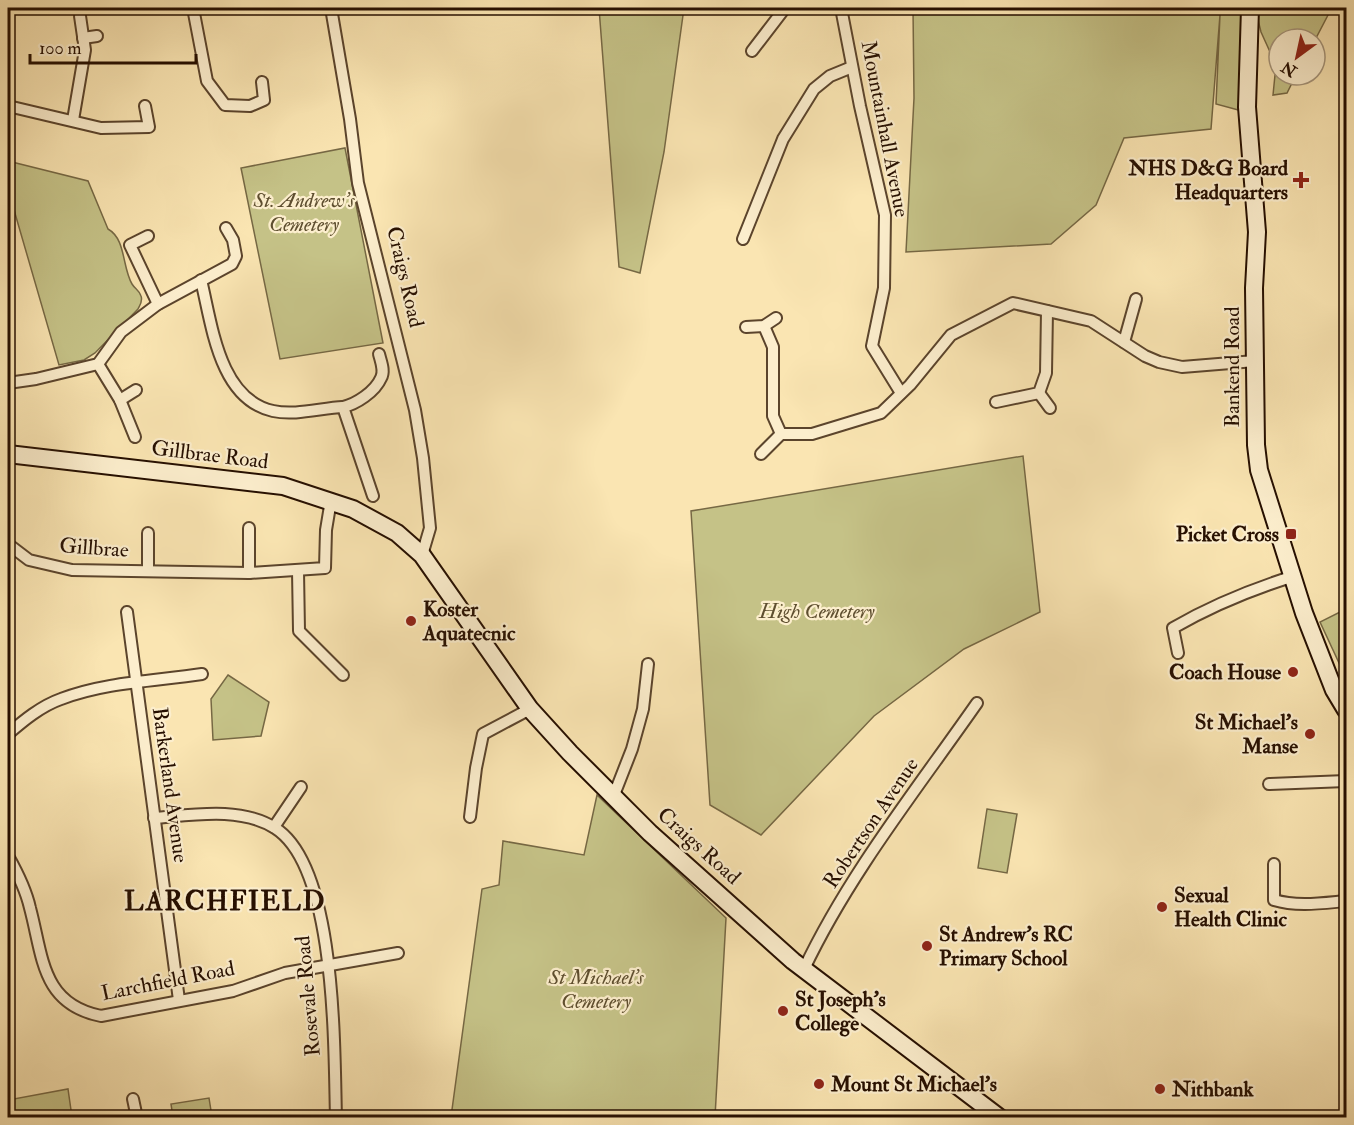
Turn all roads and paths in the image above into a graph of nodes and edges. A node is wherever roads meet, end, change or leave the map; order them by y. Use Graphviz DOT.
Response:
graph roads {
  1 [pos="193,8"];
  2 [pos="330,8"];
  3 [pos="785,8"];
  4 [pos="841,8"];
  5 [pos="1250,8"];
  6 [pos="80,16"];
  7 [pos="97,36"];
  8 [pos="83,38"];
  9 [pos="752,51"];
  10 [pos="852,68"];
  11 [pos="262,82"];
  12 [pos="8,106"];
  13 [pos="145,106"];
  14 [pos="73,120"];
  15 [pos="226,228"];
  16 [pos="148,236"];
  17 [pos="743,239"];
  18 [pos="201,280"];
  19 [pos="1136,299"];
  20 [pos="158,304"];
  21 [pos="1047,310"];
  22 [pos="776,318"];
  23 [pos="764,326"];
  24 [pos="746,327"];
  25 [pos="1124,342"];
  26 [pos="379,354"];
  27 [pos="1255,361"];
  28 [pos="98,364"];
  29 [pos="8,383"];
  30 [pos="135,390"];
  31 [pos="901,393"];
  32 [pos="1039,393"];
  33 [pos="120,400"];
  34 [pos="996,402"];
  35 [pos="343,407"];
  36 [pos="1050,408"];
  37 [pos="781,434"];
  38 [pos="135,437"];
  39 [pos="8,454"];
  40 [pos="761,454"];
  41 [pos="373,496"];
  42 [pos="331,500"];
  43 [pos="249,528"];
  44 [pos="148,533"];
  45 [pos="397,534"];
  46 [pos="8,544"];
  47 [pos="422,555"];
  48 [pos="148,570"];
  49 [pos="298,571"];
  50 [pos="249,573"];
  51 [pos="1292,577"];
  52 [pos="127,612"];
  53 [pos="1178,653"];
  54 [pos="648,664"];
  55 [pos="202,674"];
  56 [pos="343,675"];
  57 [pos="137,683"];
  58 [pos="977,703"];
  59 [pos="530,709"];
  60 [pos="1347,710"];
  61 [pos="8,734"];
  62 [pos="1347,781"];
  63 [pos="1269,784"];
  64 [pos="301,787"];
  65 [pos="614,795"];
  66 [pos="470,817"];
  67 [pos="154,818"];
  68 [pos="274,827"];
  69 [pos="8,856"];
  70 [pos="1274,864"];
  71 [pos="1347,901"];
  72 [pos="398,953"];
  73 [pos="329,966"];
  74 [pos="804,969"];
  75 [pos="179,1000"];
  76 [pos="133,1099"];
  77 [pos="137,1118"];
  78 [pos="336,1118"];
  79 [pos="1000,1118"];
  1 -- 11 [label="street"];
  2 -- 47 [label="street, Craigs Road"];
  3 -- 9 [label="street"];
  4 -- 10 [label="street, Mountainhall Avenue"];
  5 -- 27 [label="street, Bankend Road"];
  6 -- 8 [label="street"];
  7 -- 8 [label="street"];
  8 -- 14 [label="street"];
  10 -- 17 [label="street"];
  10 -- 31 [label="street, Mountainhall Avenue"];
  12 -- 14 [label="street"];
  13 -- 14 [label="street"];
  15 -- 18 [label="street"];
  16 -- 20 [label="street"];
  18 -- 20 [label="street"];
  18 -- 35 [label="street"];
  19 -- 25 [label="street"];
  20 -- 28 [label="street"];
  21 -- 25 [label="street"];
  21 -- 31 [label="street"];
  21 -- 32 [label="street"];
  22 -- 23 [label="street"];
  23 -- 24 [label="street"];
  23 -- 37 [label="street"];
  25 -- 27 [label="street"];
  26 -- 35 [label="street"];
  27 -- 51 [label="street, Bankend Road"];
  28 -- 29 [label="street"];
  28 -- 33 [label="street"];
  30 -- 33 [label="street"];
  31 -- 37 [label="street"];
  32 -- 34 [label="street"];
  32 -- 36 [label="street"];
  33 -- 38 [label="street"];
  35 -- 41 [label="street"];
  37 -- 40 [label="street"];
  39 -- 42 [label="street, Gillbrae Road"];
  42 -- 45 [label="street, Gillbrae Road"];
  42 -- 49 [label="street, Gillbrae"];
  43 -- 50 [label="street"];
  44 -- 48 [label="street, Gillbrae"];
  45 -- 47 [label="street, Craigs Road"];
  46 -- 48 [label="street, Gillbrae"];
  47 -- 59 [label="street, Craigs Road"];
  48 -- 50 [label="street, Gillbrae"];
  49 -- 50 [label="street, Gillbrae"];
  49 -- 56 [label="street"];
  51 -- 53 [label="street"];
  51 -- 60 [label="street, Bankend Road"];
  52 -- 57 [label="street, Barkerland Avenue"];
  54 -- 65 [label="street"];
  55 -- 57 [label="street"];
  57 -- 61 [label="street"];
  57 -- 67 [label="street, Barkerland Avenue"];
  58 -- 74 [label="street, Robertson Avenue"];
  59 -- 65 [label="street, Craigs Road"];
  59 -- 66 [label="street"];
  62 -- 63 [label="street"];
  64 -- 68 [label="street"];
  65 -- 74 [label="street, Craigs Road"];
  67 -- 68 [label="street, Rosevale Road"];
  67 -- 75 [label="street, Barkerland Avenue"];
  68 -- 73 [label="street, Rosevale Road"];
  69 -- 75 [label="street, Larchfield Road"];
  70 -- 71 [label="street"];
  72 -- 73 [label="street, Larchfield Road"];
  73 -- 75 [label="street, Larchfield Road"];
  73 -- 78 [label="street, Rosevale Road"];
  74 -- 79 [label="street, Craigs Road"];
  76 -- 77 [label="street"];
}
